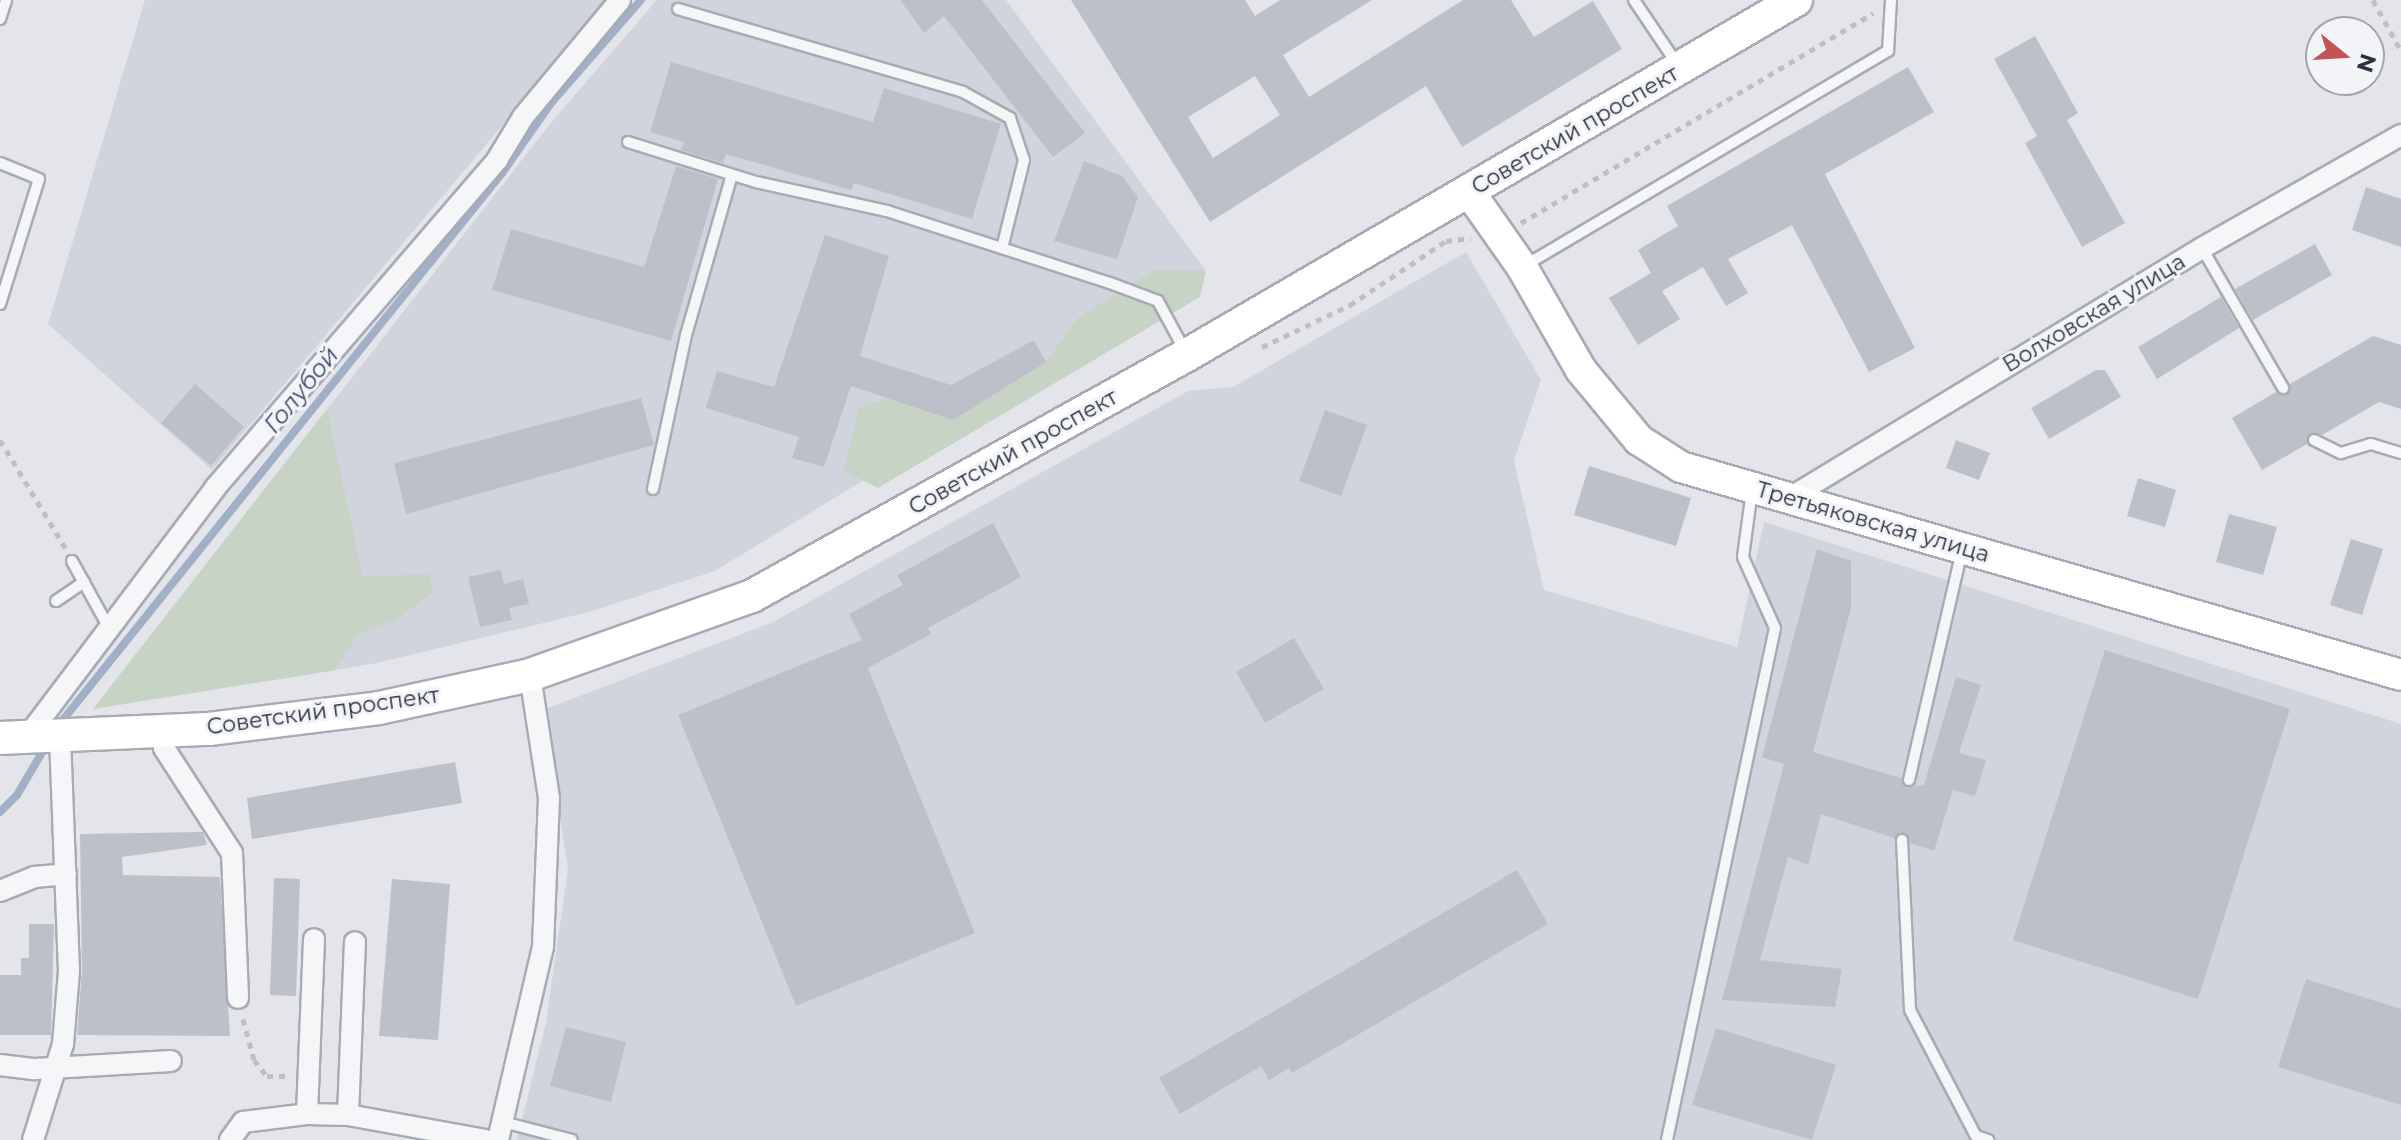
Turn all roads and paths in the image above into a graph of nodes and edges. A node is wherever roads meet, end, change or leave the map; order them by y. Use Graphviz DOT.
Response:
graph roads {
  1 [pos="6,0"];
  2 [pos="620,0"];
  3 [pos="1634,0"];
  4 [pos="1796,0"];
  5 [pos="1891,0"];
  6 [pos="2373,0"];
  7 [pos="678,9"];
  8 [pos="0,19"];
  9 [pos="2401,51"];
  10 [pos="1680,69"];
  11 [pos="2399,138"];
  12 [pos="628,142"];
  13 [pos="0,163"];
  14 [pos="732,175"];
  15 [pos="1470,193"];
  16 [pos="1002,248"];
  17 [pos="2202,248"];
  18 [pos="1522,267"];
  19 [pos="0,304"];
  20 [pos="1187,355"];
  21 [pos="2283,388"];
  22 [pos="0,440"];
  23 [pos="2314,440"];
  24 [pos="2401,453"];
  25 [pos="1753,488"];
  26 [pos="653,489"];
  27 [pos="1791,497"];
  28 [pos="1963,548"];
  29 [pos="72,561"];
  30 [pos="84,582"];
  31 [pos="56,601"];
  32 [pos="109,628"];
  33 [pos="530,675"];
  34 [pos="2401,675"];
  35 [pos="40,736"];
  36 [pos="164,740"];
  37 [pos="1909,780"];
  38 [pos="1902,840"];
  39 [pos="66,874"];
  40 [pos="0,891"];
  41 [pos="314,939"];
  42 [pos="355,942"];
  43 [pos="238,998"];
  44 [pos="171,1061"];
  45 [pos="0,1065"];
  46 [pos="57,1067"];
  47 [pos="308,1076"];
  48 [pos="307,1114"];
  49 [pos="348,1115"];
  50 [pos="500,1131"];
  51 [pos="33,1140"];
  52 [pos="230,1140"];
  53 [pos="486,1140"];
  54 [pos="572,1140"];
  55 [pos="1667,1140"];
  56 [pos="1988,1140"];
  1 -- 8 [label="lane"];
  2 -- 32 [label="street"];
  3 -- 10 [label="lane"];
  4 -- 10 [label="main road, Советский проспект"];
  5 -- 18 [label="lane"];
  6 -- 9 [label="path"];
  7 -- 16 [label="lane"];
  10 -- 15 [label="main road, Советский проспект"];
  11 -- 17 [label="street, Волховская улица"];
  12 -- 14 [label="lane"];
  13 -- 19 [label="lane"];
  14 -- 16 [label="lane"];
  14 -- 26 [label="lane"];
  15 -- 18 [label="street, Третьяковская улица"];
  15 -- 20 [label="main road, Советский проспект"];
  16 -- 20 [label="lane"];
  17 -- 21 [label="lane"];
  17 -- 27 [label="street, Волховская улица"];
  18 -- 25 [label="street, Третьяковская улица"];
  20 -- 33 [label="main road, Советский проспект"];
  22 -- 29 [label="path"];
  23 -- 24 [label="lane"];
  25 -- 27 [label="street, Третьяковская улица"];
  25 -- 55 [label="lane"];
  27 -- 28 [label="street, Третьяковская улица"];
  28 -- 34 [label="street, Третьяковская улица"];
  28 -- 37 [label="lane"];
  29 -- 30 [label="lane"];
  30 -- 31 [label="lane"];
  30 -- 32 [label="lane"];
  32 -- 35 [label="street"];
  33 -- 36 [label="main road, Советский проспект"];
  33 -- 50 [label="street"];
  35 -- 36 [label="main road, Советский проспект"];
  35 -- 39 [label="street"];
  36 -- 43 [label="street"];
  38 -- 56 [label="lane"];
  39 -- 40 [label="street"];
  39 -- 46 [label="street"];
  41 -- 47 [label="street"];
  42 -- 49 [label="street"];
  43 -- 47 [label="path"];
  44 -- 46 [label="street"];
  45 -- 46 [label="street"];
  46 -- 51 [label="street"];
  47 -- 48 [label="street"];
  48 -- 49 [label="street"];
  48 -- 52 [label="street"];
  49 -- 53 [label="street"];
  50 -- 54 [label="lane"];
}
